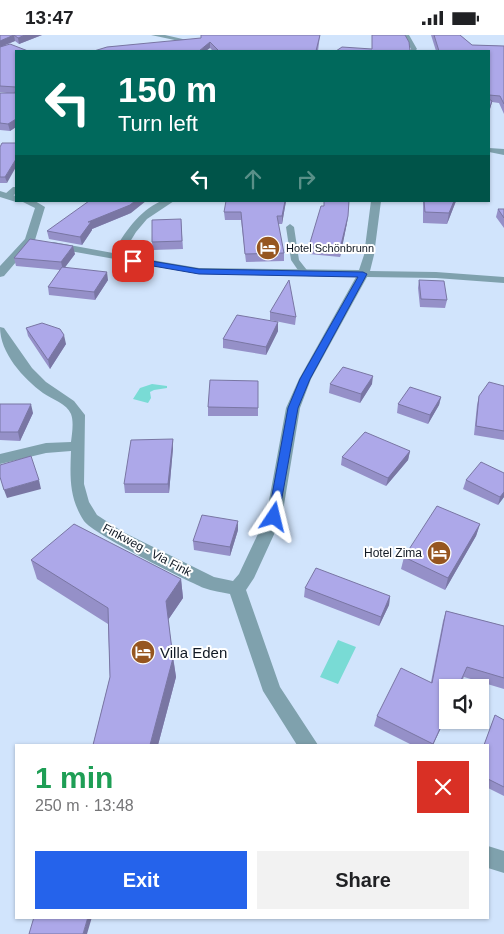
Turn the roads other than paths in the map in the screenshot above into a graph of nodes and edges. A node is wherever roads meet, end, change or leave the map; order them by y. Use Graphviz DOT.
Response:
graph roads {
  1 [pos="154,35"];
  2 [pos="406,35"];
  3 [pos="415,35"];
  4 [pos="184,40"];
  5 [pos="413,50"];
  6 [pos="422,50"];
  7 [pos="490,150"];
  8 [pos="504,152"];
  9 [pos="28,202"];
  10 [pos="166,202"];
  11 [pos="376,202"];
  12 [pos="290,227"];
  13 [pos="30,241"];
  14 [pos="116,257"];
  15 [pos="0,274"];
  16 [pos="305,274"];
  17 [pos="363,274"];
  18 [pos="504,281"];
  19 [pos="0,331"];
  20 [pos="78,446"];
  21 [pos="0,459"];
  22 [pos="237,589"];
  23 [pos="307,744"];
  24 [pos="489,857"];
  25 [pos="504,862"];
  1 -- 4 [label="street"];
  2 -- 5 [label="street"];
  3 -- 6 [label="street"];
  7 -- 8 [label="street"];
  9 -- 13 [label="street"];
  10 -- 14 [label="street"];
  11 -- 17 [label="street"];
  12 -- 16 [label="lane"];
  13 -- 14 [label="street"];
  13 -- 15 [label="street"];
  14 -- 16 [label="street"];
  16 -- 17 [label="street"];
  17 -- 18 [label="street"];
  17 -- 22 [label="street"];
  19 -- 20 [label="street, Finkweg - Via Fink"];
  20 -- 21 [label="street"];
  20 -- 22 [label="street, Finkweg - Via Fink"];
  22 -- 23 [label="street"];
  24 -- 25 [label="street"];
}
